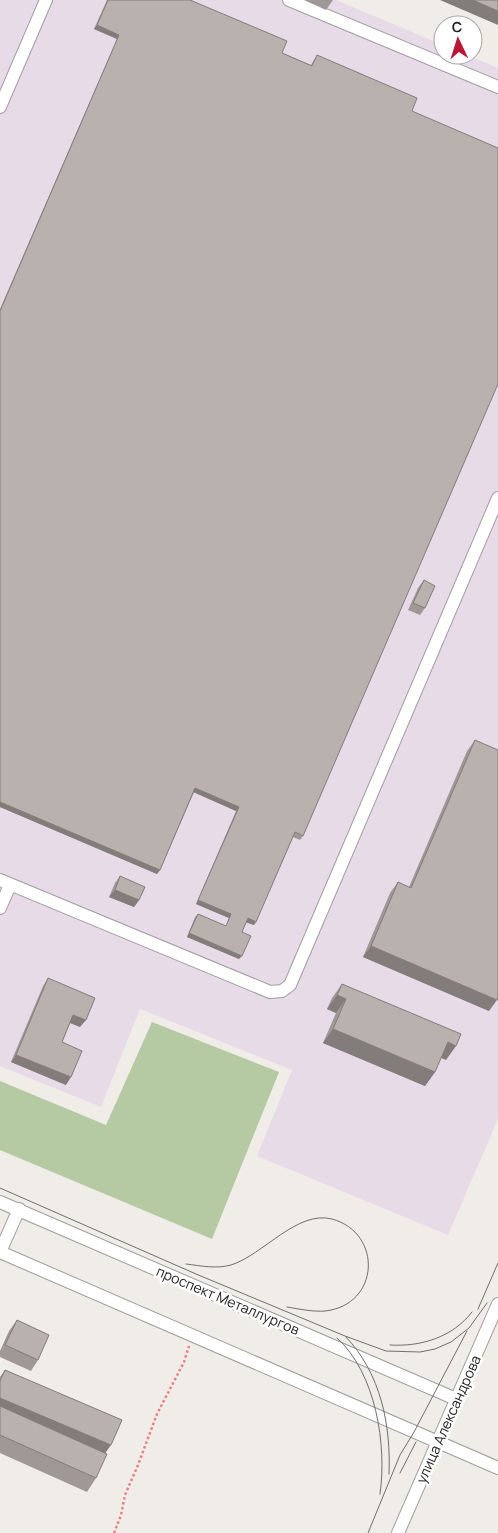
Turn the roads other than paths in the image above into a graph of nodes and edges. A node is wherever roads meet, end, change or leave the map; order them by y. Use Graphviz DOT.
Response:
graph roads {
  1 [pos="46,0"];
  2 [pos="289,0"];
  3 [pos="498,87"];
  4 [pos="0,107"];
  5 [pos="498,498"];
  6 [pos="5,882"];
  7 [pos="0,908"];
  8 [pos="0,1202"];
  9 [pos="18,1210"];
  10 [pos="0,1252"];
  11 [pos="498,1304"];
  12 [pos="456,1399"];
  13 [pos="437,1442"];
  14 [pos="498,1468"];
  15 [pos="398,1533"];
  1 -- 4 [label="street"];
  2 -- 3 [label="street"];
  5 -- 6 [label="street"];
  6 -- 7 [label="street"];
  8 -- 9 [label="street, проспект Металлургов"];
  9 -- 10 [label="street"];
  9 -- 12 [label="street, проспект Металлургов"];
  10 -- 13 [label="street"];
  11 -- 12 [label="street, улица Александрова"];
  12 -- 13 [label="street, улица Александрова"];
  13 -- 14 [label="street"];
  13 -- 15 [label="street, улица Александрова"];
}
